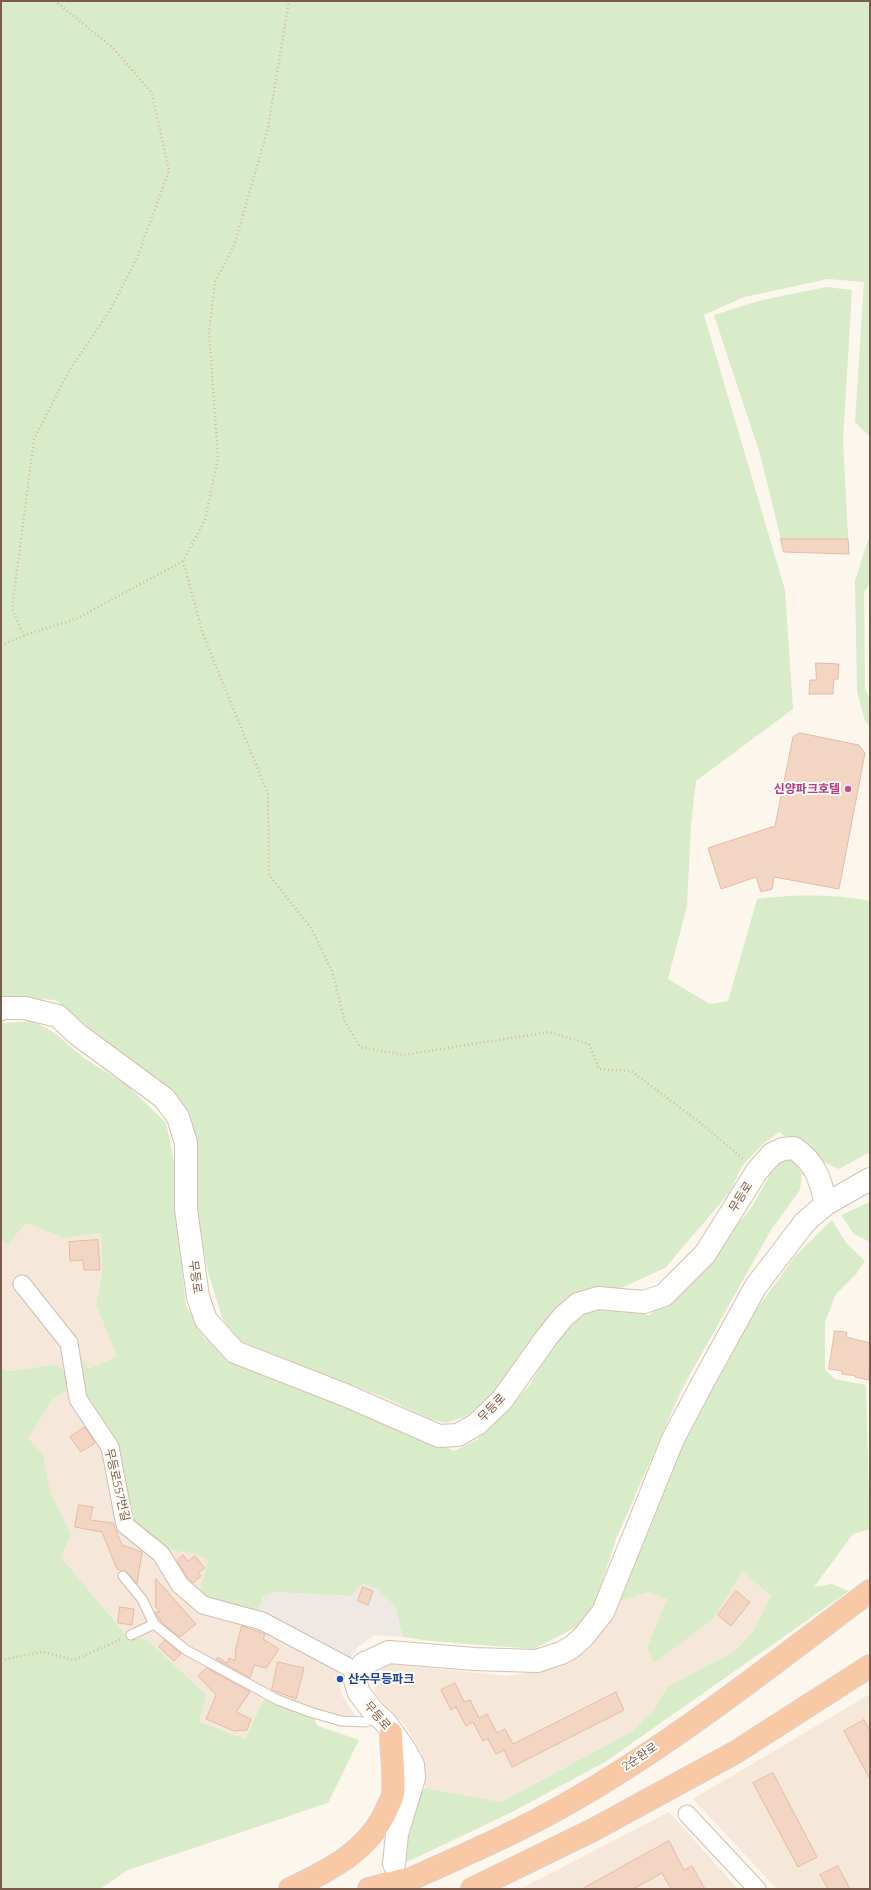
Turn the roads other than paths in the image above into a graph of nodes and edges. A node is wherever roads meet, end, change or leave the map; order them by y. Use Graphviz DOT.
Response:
graph roads {
  1 [pos="1,1009"];
  2 [pos="870,1179"];
  3 [pos="826,1204"];
  4 [pos="22,1284"];
  5 [pos="123,1576"];
  6 [pos="870,1591"];
  7 [pos="154,1624"];
  8 [pos="131,1635"];
  9 [pos="870,1666"];
  10 [pos="358,1672"];
  11 [pos="385,1724"];
  12 [pos="687,1814"];
  13 [pos="394,1864"];
  14 [pos="419,1875"];
  15 [pos="488,1885"];
  16 [pos="290,1889"];
  17 [pos="369,1889"];
  18 [pos="389,1889"];
  19 [pos="472,1889"];
  20 [pos="757,1889"];
  1 -- 3 [label="main road, 무등로"];
  2 -- 3 [label="main road"];
  3 -- 10 [label="main road"];
  4 -- 10 [label="street, 무등로557번길"];
  5 -- 7 [label="lane"];
  6 -- 14 [label="highway, 2순환로"];
  7 -- 8 [label="lane"];
  7 -- 11 [label="lane"];
  9 -- 15 [label="highway"];
  10 -- 11 [label="main road, 무등로"];
  11 -- 13 [label="main road, 무등로"];
  11 -- 16 [label="highway"];
  12 -- 20 [label="street"];
  14 -- 17 [label="highway"];
  14 -- 18 [label="highway, 2순환로"];
  15 -- 19 [label="highway"];
}
